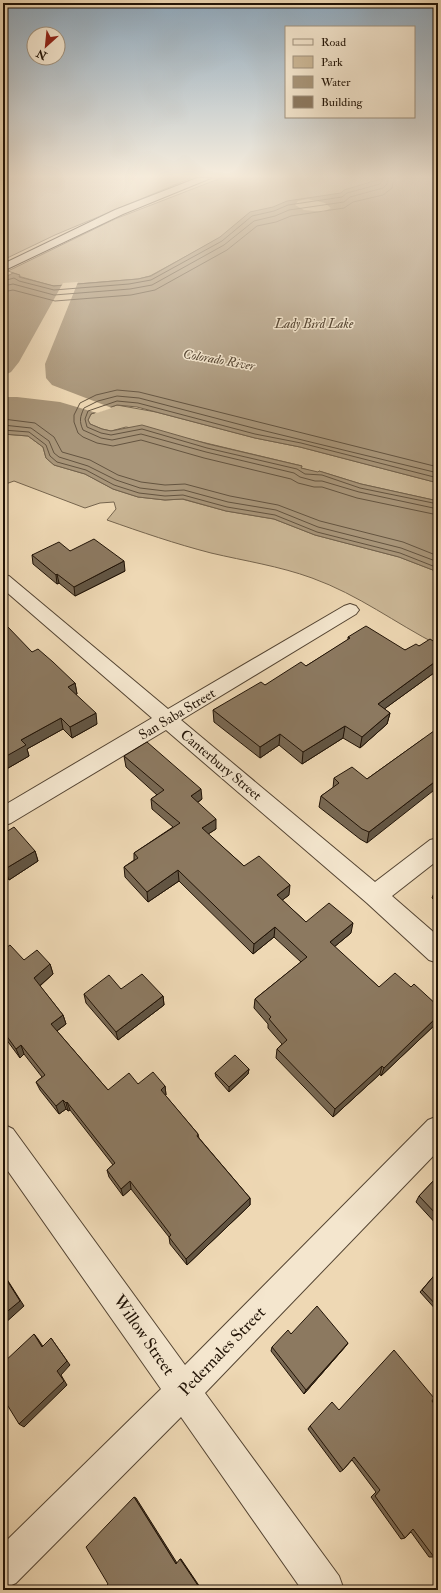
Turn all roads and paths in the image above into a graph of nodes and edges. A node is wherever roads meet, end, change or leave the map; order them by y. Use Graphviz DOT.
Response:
graph roads {
  1 [pos="35,252"];
  2 [pos="3,268"];
  3 [pos="3,580"];
  4 [pos="350,610"];
  5 [pos="167,720"];
  6 [pos="3,817"];
  7 [pos="438,846"];
  8 [pos="375,896"];
  9 [pos="438,952"];
  10 [pos="438,1130"];
  11 [pos="3,1139"];
  12 [pos="183,1391"];
  13 [pos="3,1570"];
  14 [pos="325,1590"];
  1 -- 2 [label="street"];
  3 -- 5 [label="street, Canterbury Street"];
  4 -- 5 [label="street, San Saba Street"];
  5 -- 6 [label="street, San Saba Street"];
  5 -- 8 [label="street, Canterbury Street"];
  7 -- 8 [label="street"];
  8 -- 9 [label="street, Canterbury Street"];
  10 -- 12 [label="street, Pedernales Street"];
  11 -- 12 [label="street, Willow Street"];
  12 -- 13 [label="street, Pedernales Street"];
  12 -- 14 [label="street, Willow Street"];
}
